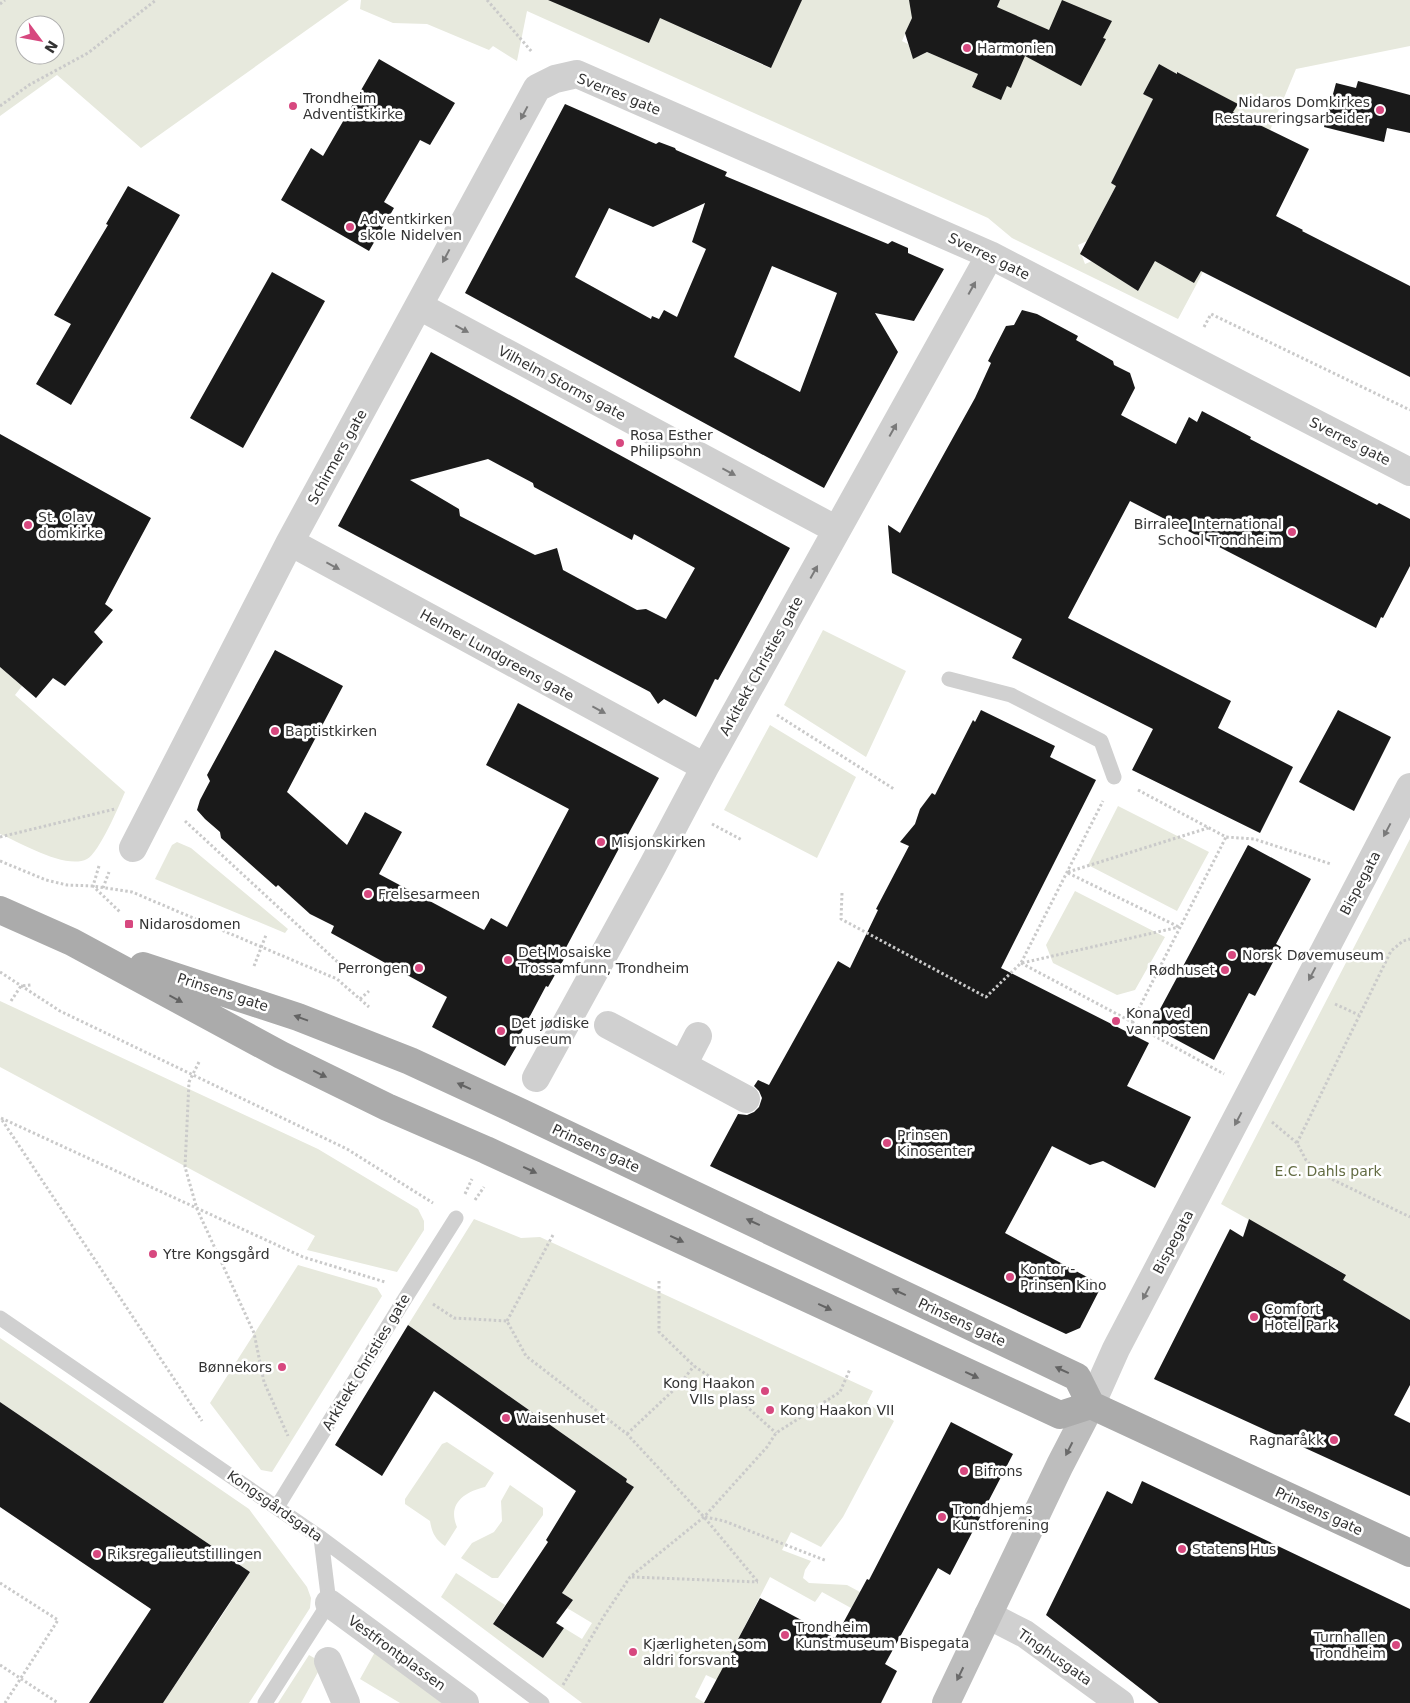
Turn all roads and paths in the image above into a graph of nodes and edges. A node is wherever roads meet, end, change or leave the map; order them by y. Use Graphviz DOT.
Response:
graph roads {
  1 [pos="5,0"];
  2 [pos="156,0"];
  3 [pos="487,0"];
  4 [pos="0,4"];
  5 [pos="555,79"];
  6 [pos="0,106"];
  7 [pos="990,255"];
  8 [pos="419,306"];
  9 [pos="1201,332"];
  10 [pos="1410,410"];
  11 [pos="1410,472"];
  12 [pos="837,530"];
  13 [pos="290,542"];
  14 [pos="949,679"];
  15 [pos="777,715"];
  16 [pos="705,767"];
  17 [pos="1114,777"];
  18 [pos="1410,787"];
  19 [pos="894,789"];
  20 [pos="159,797"];
  21 [pos="1208,828"];
  22 [pos="0,837"];
  23 [pos="1226,837"];
  24 [pos="133,848"];
  25 [pos="0,860"];
  26 [pos="99,866"];
  27 [pos="1339,866"];
  28 [pos="1068,872"];
  29 [pos="93,886"];
  30 [pos="842,893"];
  31 [pos="0,910"];
  32 [pos="122,913"];
  33 [pos="1180,927"];
  34 [pos="266,935"];
  35 [pos="1410,939"];
  36 [pos="72,942"];
  37 [pos="262,946"];
  38 [pos="1021,963"];
  39 [pos="254,966"];
  40 [pos="342,967"];
  41 [pos="0,972"];
  42 [pos="31,985"];
  43 [pos="21,986"];
  44 [pos="369,991"];
  45 [pos="360,1000"];
  46 [pos="11,1001"];
  47 [pos="358,1004"];
  48 [pos="372,1010"];
  49 [pos="1132,1022"];
  50 [pos="608,1025"];
  51 [pos="698,1036"];
  52 [pos="199,1062"];
  53 [pos="683,1065"];
  54 [pos="192,1075"];
  55 [pos="536,1078"];
  56 [pos="1249,1098"];
  57 [pos="746,1099"];
  58 [pos="0,1118"];
  59 [pos="1297,1143"];
  60 [pos="197,1209"];
  61 [pos="1410,1217"];
  62 [pos="456,1218"];
  63 [pos="554,1233"];
  64 [pos="659,1281"];
  65 [pos="410,1289"];
  66 [pos="0,1318"];
  67 [pos="507,1320"];
  68 [pos="694,1366"];
  69 [pos="850,1370"];
  70 [pos="1091,1405"];
  71 [pos="206,1426"];
  72 [pos="776,1433"];
  73 [pos="627,1434"];
  74 [pos="302,1467"];
  75 [pos="277,1507"];
  76 [pos="704,1517"];
  77 [pos="321,1538"];
  78 [pos="1410,1553"];
  79 [pos="827,1561"];
  80 [pos="630,1577"];
  81 [pos="0,1582"];
  82 [pos="329,1603"];
  83 [pos="988,1615"];
  84 [pos="328,1661"];
  85 [pos="0,1665"];
  86 [pos="21,1679"];
  87 [pos="562,1687"];
  88 [pos="5,1703"];
  89 [pos="58,1703"];
  90 [pos="265,1703"];
  91 [pos="346,1703"];
  92 [pos="465,1703"];
  93 [pos="542,1703"];
  94 [pos="946,1703"];
  95 [pos="1120,1703"];
  1 -- 4 [label="path"];
  2 -- 6 [label="path"];
  3 -- 5 [label="path"];
  5 -- 7 [label="street, Sverres gate"];
  5 -- 8 [label="street, Schirmers gate, one-way"];
  7 -- 11 [label="street, Sverres gate"];
  12 -- 7 [label="street, Arkitekt Christies gate, one-way"];
  8 -- 12 [label="street, Vilhelm Storms gate, one-way"];
  8 -- 13 [label="street, Schirmers gate"];
  9 -- 10 [label="path"];
  16 -- 12 [label="street, Arkitekt Christies gate, one-way"];
  13 -- 16 [label="street, Helmer Lundgreens gate, one-way"];
  13 -- 20 [label="street, Schirmers gate"];
  14 -- 17 [label="lane"];
  15 -- 19 [label="path"];
  16 -- 55 [label="street, Arkitekt Christies gate"];
  17 -- 21 [label="path"];
  17 -- 28 [label="path"];
  18 -- 56 [label="street, Bispegata, one-way"];
  20 -- 22 [label="path"];
  20 -- 24 [label="street, Schirmers gate"];
  20 -- 40 [label="path"];
  21 -- 23 [label="path"];
  21 -- 28 [label="path"];
  23 -- 27 [label="path"];
  23 -- 33 [label="path"];
  25 -- 29 [label="path"];
  26 -- 29 [label="path"];
  28 -- 33 [label="path"];
  28 -- 38 [label="path"];
  29 -- 32 [label="path"];
  29 -- 37 [label="path"];
  30 -- 38 [label="path"];
  31 -- 36 [label="main road, Prinsens gate"];
  33 -- 38 [label="path"];
  33 -- 49 [label="path"];
  34 -- 37 [label="path"];
  35 -- 59 [label="path"];
  70 -- 36 [label="main road, Prinsens gate, one-way"];
  36 -- 70 [label="main road, Prinsens gate, one-way"];
  37 -- 39 [label="path"];
  37 -- 45 [label="path"];
  38 -- 49 [label="path"];
  41 -- 43 [label="path"];
  42 -- 43 [label="path"];
  43 -- 46 [label="path"];
  43 -- 54 [label="path"];
  44 -- 45 [label="path"];
  45 -- 47 [label="path"];
  45 -- 48 [label="path"];
  49 -- 56 [label="path"];
  50 -- 53 [label="street"];
  51 -- 53 [label="street"];
  52 -- 54 [label="path"];
  53 -- 57 [label="street"];
  54 -- 60 [label="path"];
  54 -- 62 [label="path"];
  56 -- 59 [label="path"];
  56 -- 70 [label="street, Bispegata, one-way"];
  58 -- 60 [label="path"];
  58 -- 71 [label="path"];
  59 -- 61 [label="path"];
  60 -- 65 [label="path"];
  60 -- 74 [label="path"];
  62 -- 65 [label="lane, Arkitekt Christies gate"];
  63 -- 67 [label="path"];
  64 -- 68 [label="path"];
  65 -- 67 [label="path"];
  65 -- 74 [label="lane, Arkitekt Christies gate"];
  66 -- 75 [label="lane, Kongsgårdsgata"];
  67 -- 73 [label="path"];
  68 -- 72 [label="path"];
  68 -- 73 [label="path"];
  69 -- 72 [label="path"];
  70 -- 78 [label="main road, Prinsens gate"];
  70 -- 83 [label="street, Bispegata, one-way"];
  72 -- 76 [label="path"];
  73 -- 76 [label="path"];
  74 -- 75 [label="lane, Arkitekt Christies gate"];
  75 -- 77 [label="lane, Kongsgårdsgata"];
  76 -- 79 [label="path"];
  76 -- 80 [label="path"];
  76 -- 80 [label="path"];
  77 -- 82 [label="lane"];
  77 -- 93 [label="lane, Kongsgårdsgata"];
  80 -- 87 [label="path"];
  81 -- 86 [label="path"];
  82 -- 90 [label="lane"];
  82 -- 92 [label="street, Vestfrontplassen"];
  83 -- 94 [label="street, Bispegata, one-way"];
  83 -- 95 [label="street, Tinghusgata"];
  84 -- 91 [label="street"];
  85 -- 86 [label="path"];
  86 -- 88 [label="path"];
  86 -- 89 [label="path"];
}
